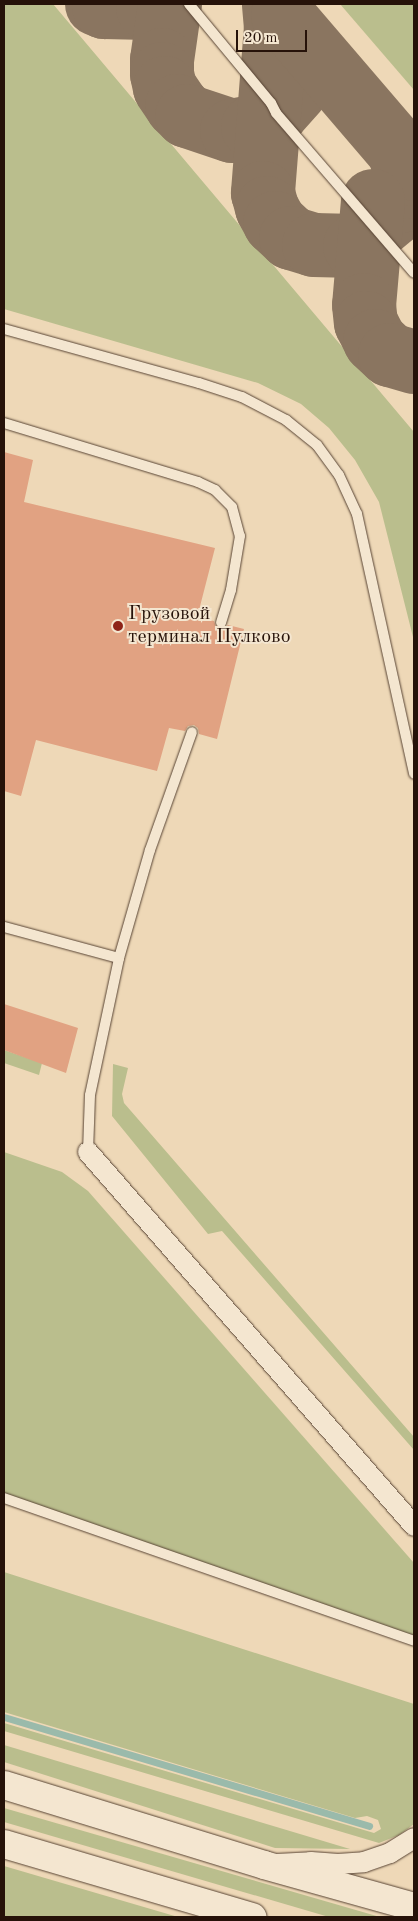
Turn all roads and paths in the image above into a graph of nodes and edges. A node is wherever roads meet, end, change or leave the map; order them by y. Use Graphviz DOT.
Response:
graph roads {
  1 [pos="189,4"];
  2 [pos="414,273"];
  3 [pos="4,329"];
  4 [pos="4,423"];
  5 [pos="221,623"];
  6 [pos="192,732"];
  7 [pos="414,774"];
  8 [pos="4,927"];
  9 [pos="119,958"];
  10 [pos="88,1152"];
  11 [pos="4,1498"];
  12 [pos="414,1526"];
  13 [pos="414,1641"];
  14 [pos="4,1785"];
  15 [pos="414,1838"];
  16 [pos="4,1844"];
  17 [pos="264,1865"];
  18 [pos="414,1907"];
  19 [pos="252,1917"];
  1 -- 2 [label="lane"];
  3 -- 7 [label="lane"];
  4 -- 5 [label="lane"];
  6 -- 9 [label="lane"];
  8 -- 9 [label="lane"];
  9 -- 10 [label="lane"];
  10 -- 12 [label="street"];
  11 -- 13 [label="lane"];
  14 -- 17 [label="main road"];
  15 -- 17 [label="street"];
  16 -- 19 [label="main road"];
  17 -- 18 [label="main road"];
}
